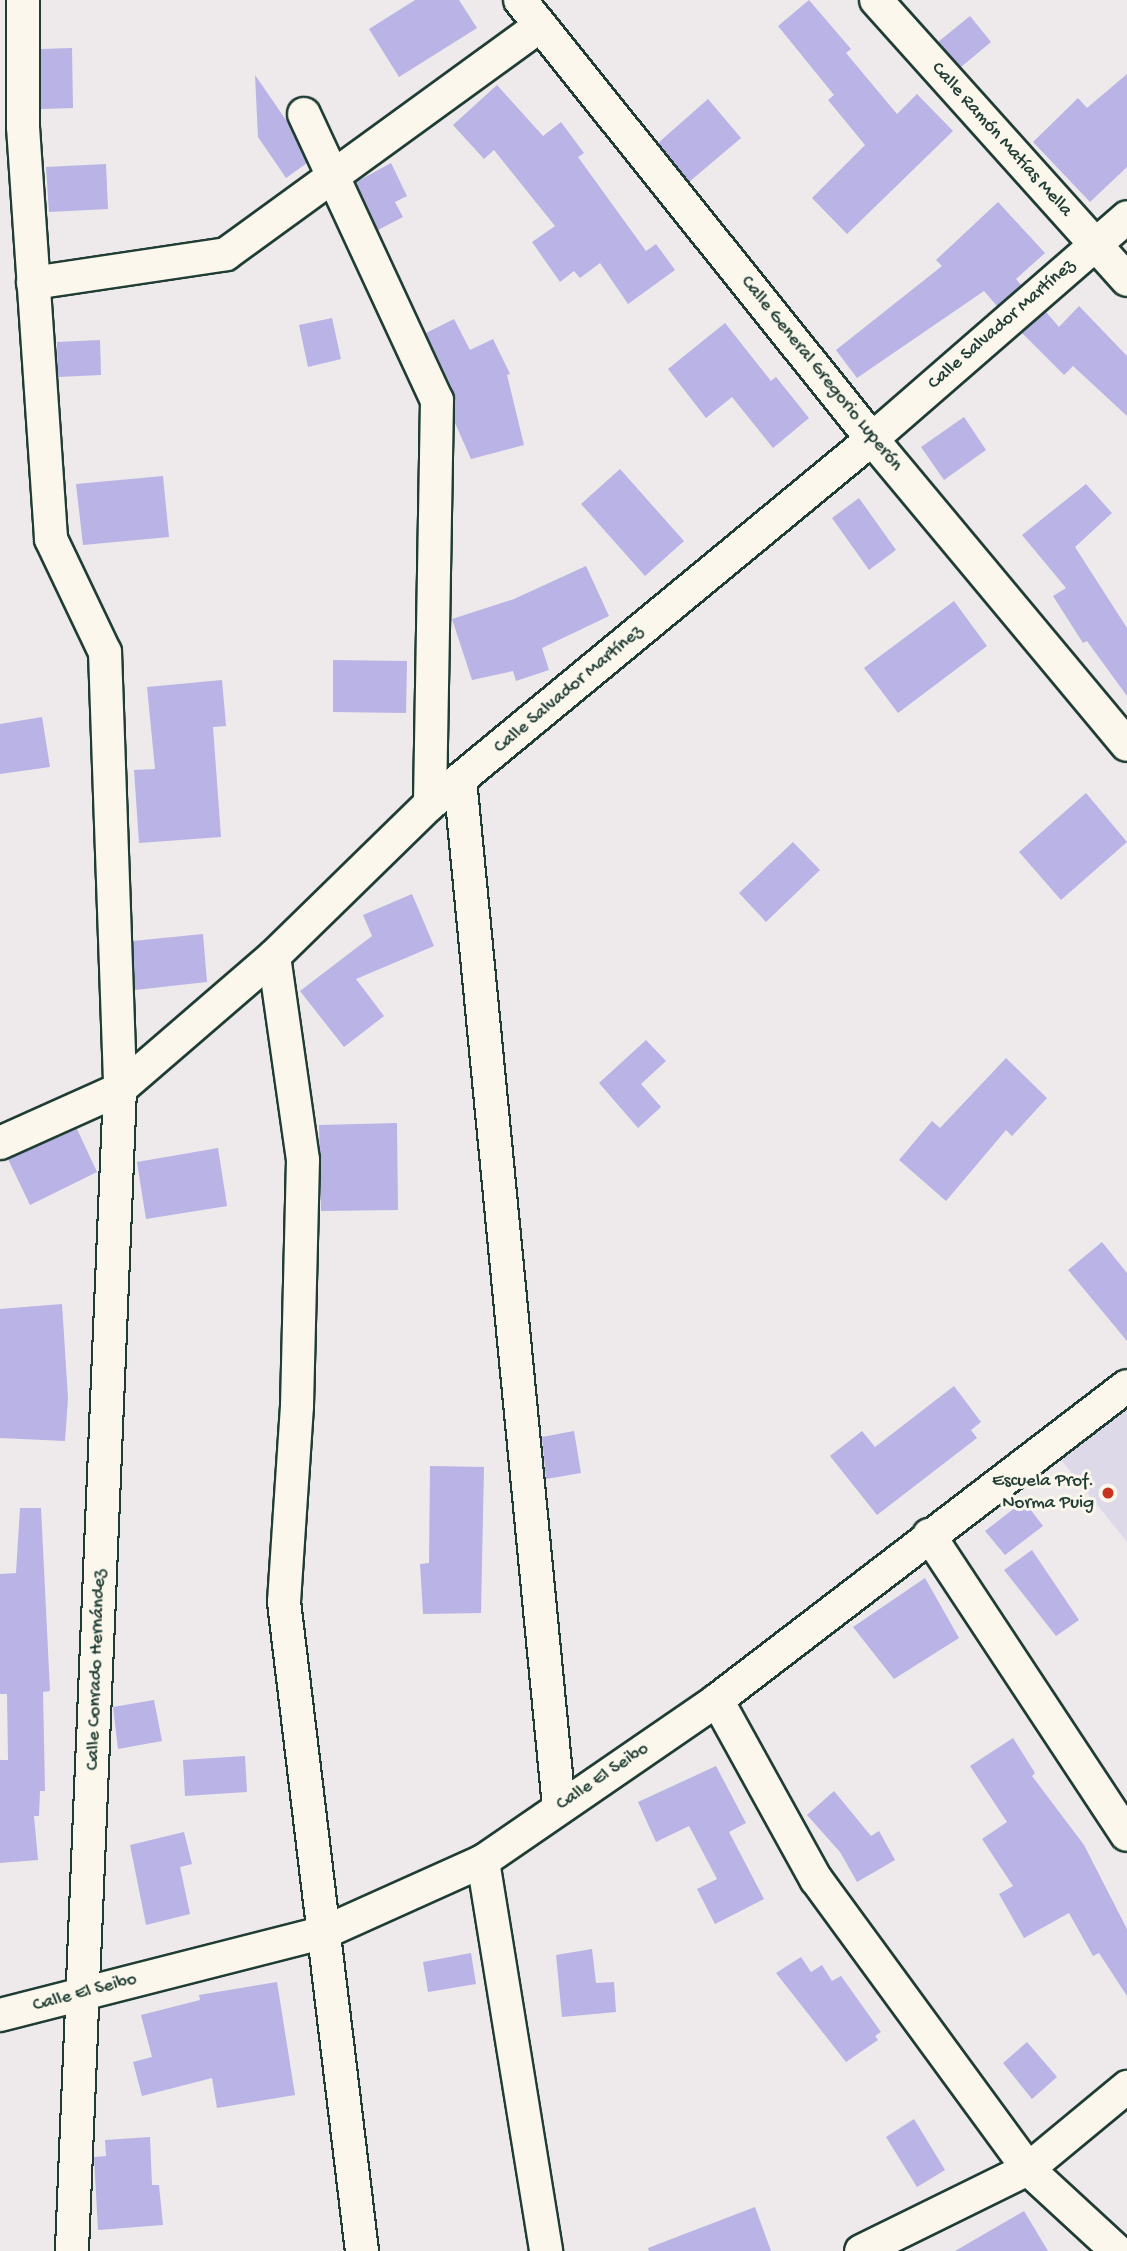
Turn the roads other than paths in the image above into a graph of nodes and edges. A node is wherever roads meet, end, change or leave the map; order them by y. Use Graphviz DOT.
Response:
graph roads {
  1 [pos="23,0"];
  2 [pos="520,0"];
  3 [pos="876,0"];
  4 [pos="540,26"];
  5 [pos="304,114"];
  6 [pos="11,129"];
  7 [pos="335,178"];
  8 [pos="1127,217"];
  9 [pos="1095,244"];
  10 [pos="1127,280"];
  11 [pos="33,283"];
  12 [pos="872,439"];
  13 [pos="1127,745"];
  14 [pos="460,780"];
  15 [pos="430,804"];
  16 [pos="274,956"];
  17 [pos="120,1089"];
  18 [pos="0,1143"];
  19 [pos="1127,1386"];
  20 [pos="929,1535"];
  21 [pos="717,1700"];
  22 [pos="559,1806"];
  23 [pos="1127,1835"];
  24 [pos="483,1861"];
  25 [pos="325,1932"];
  26 [pos="85,1992"];
  27 [pos="0,2015"];
  28 [pos="1127,2087"];
  29 [pos="1028,2169"];
  30 [pos="72,2251"];
  31 [pos="362,2251"];
  32 [pos="547,2251"];
  33 [pos="861,2251"];
  34 [pos="1117,2251"];
  1 -- 6 [label="street"];
  2 -- 4 [label="street, Calle General Gregorio Luperón"];
  3 -- 9 [label="street, Calle Ramón Matías Mella"];
  4 -- 7 [label="street"];
  4 -- 12 [label="street, Calle General Gregorio Luperón"];
  5 -- 7 [label="street"];
  6 -- 11 [label="street, Calle Conrado Hernández"];
  7 -- 11 [label="street"];
  7 -- 15 [label="street"];
  8 -- 9 [label="street, Calle Salvador Martínez"];
  9 -- 10 [label="street, Calle Ramón Matías Mella"];
  9 -- 12 [label="street, Calle Salvador Martínez"];
  11 -- 17 [label="street, Calle Conrado Hernández"];
  12 -- 13 [label="street, Calle General Gregorio Luperón"];
  12 -- 14 [label="street, Calle Salvador Martínez"];
  14 -- 15 [label="street, Calle Salvador Martínez"];
  14 -- 22 [label="street"];
  15 -- 16 [label="street, Calle Salvador Martínez"];
  16 -- 17 [label="street, Calle Salvador Martínez"];
  16 -- 25 [label="street"];
  17 -- 18 [label="street, Calle Salvador Martínez"];
  17 -- 26 [label="street, Calle Conrado Hernández"];
  19 -- 20 [label="street, Calle El Seibo"];
  20 -- 21 [label="street, Calle El Seibo"];
  20 -- 23 [label="street"];
  21 -- 22 [label="street, Calle El Seibo"];
  21 -- 29 [label="street"];
  22 -- 24 [label="street, Calle El Seibo"];
  24 -- 25 [label="street, Calle El Seibo"];
  24 -- 32 [label="street"];
  25 -- 26 [label="street, Calle El Seibo"];
  25 -- 31 [label="street"];
  26 -- 27 [label="street, Calle El Seibo"];
  26 -- 30 [label="street, Calle Conrado Hernández"];
  28 -- 29 [label="street"];
  29 -- 33 [label="street"];
  29 -- 34 [label="street"];
}
